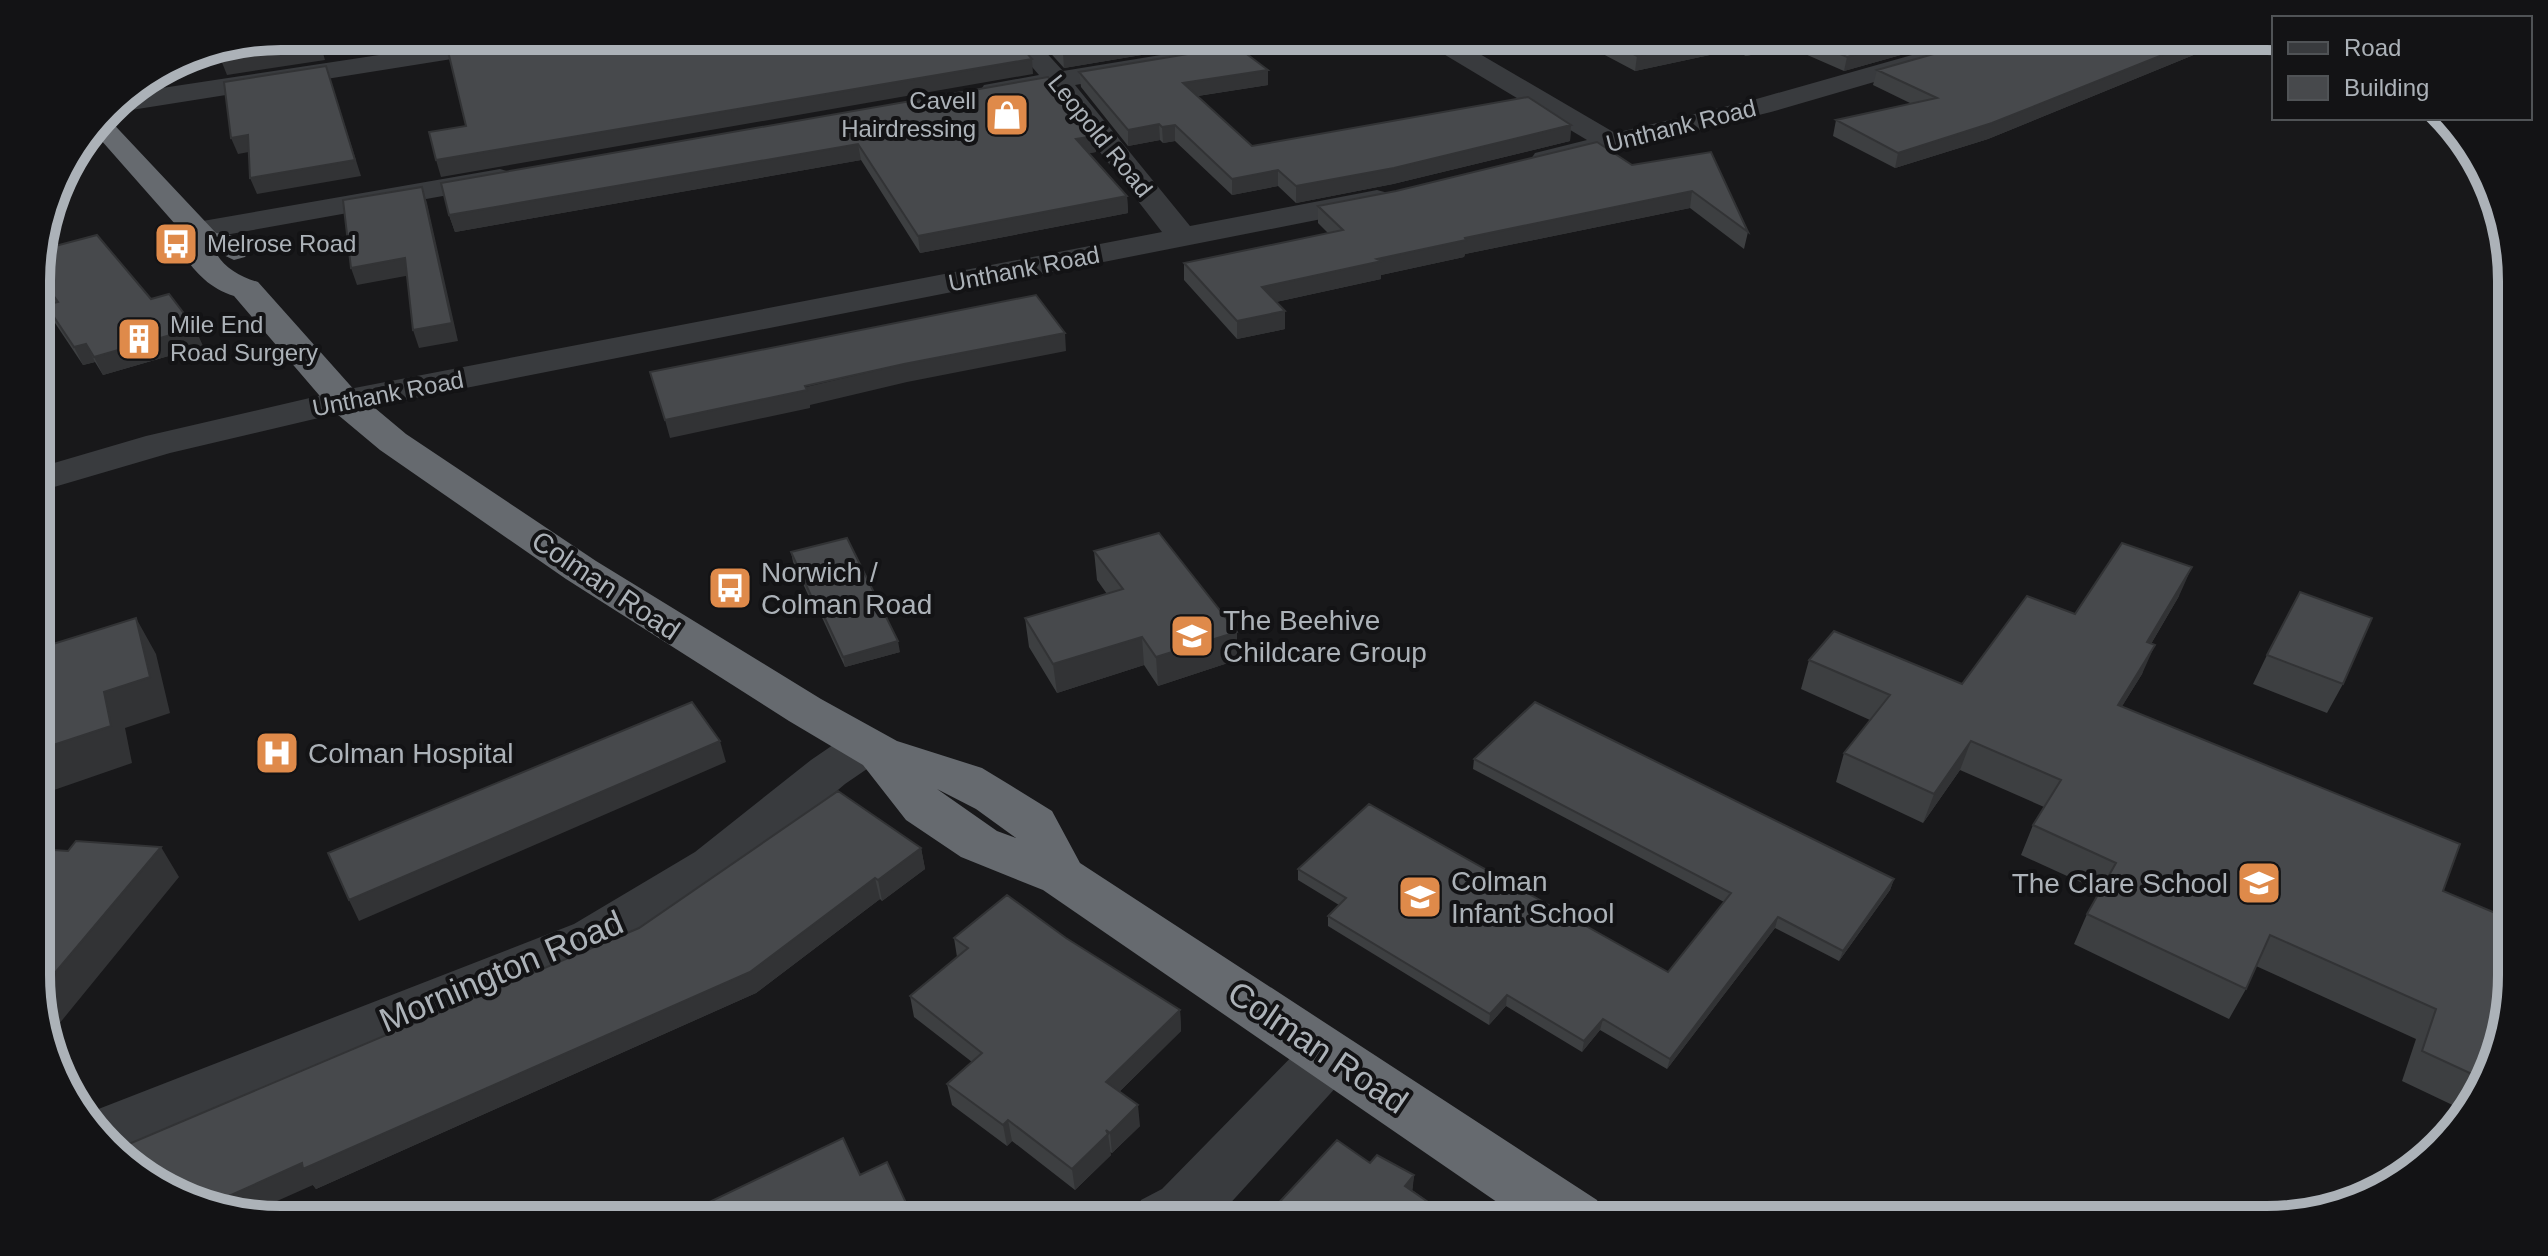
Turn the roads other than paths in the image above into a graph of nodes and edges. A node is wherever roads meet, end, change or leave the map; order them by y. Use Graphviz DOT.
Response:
graph roads {
  1 [pos="462,50"];
  2 [pos="1030,50"];
  3 [pos="1238,50"];
  4 [pos="1455,50"];
  5 [pos="1914,50"];
  6 [pos="1962,50"];
  7 [pos="1934,59"];
  8 [pos="1057,80"];
  9 [pos="972,95"];
  10 [pos="136,102"];
  11 [pos="107,129"];
  12 [pos="1611,143"];
  13 [pos="1518,166"];
  14 [pos="532,173"];
  15 [pos="1410,192"];
  16 [pos="202,236"];
  17 [pos="1182,237"];
  18 [pos="344,401"];
  19 [pos="50,476"];
  20 [pos="873,749"];
  21 [pos="1329,1056"];
  22 [pos="111,1131"];
  23 [pos="1187,1206"];
  24 [pos="1554,1206"];
  1 -- 10 [label="street"];
  2 -- 8 [label="street, Leopold Road"];
  3 -- 8 [label="street"];
  4 -- 12 [label="street"];
  5 -- 7 [label="street"];
  6 -- 7 [label="street, Unthank Road"];
  7 -- 12 [label="street, Unthank Road"];
  8 -- 9 [label="street"];
  8 -- 17 [label="street, Leopold Road"];
  11 -- 16 [label="highway"];
  12 -- 13 [label="street, Unthank Road"];
  14 -- 16 [label="street"];
  15 -- 17 [label="street, Unthank Road"];
  16 -- 18 [label="highway, Colman Road"];
  17 -- 18 [label="street, Unthank Road"];
  18 -- 19 [label="street, Unthank Road"];
  18 -- 20 [label="highway, Colman Road"];
  20 -- 21 [label="highway, Colman Road"];
  20 -- 22 [label="street, Mornington Road"];
  21 -- 23 [label="street"];
  21 -- 24 [label="highway, Colman Road"];
}
